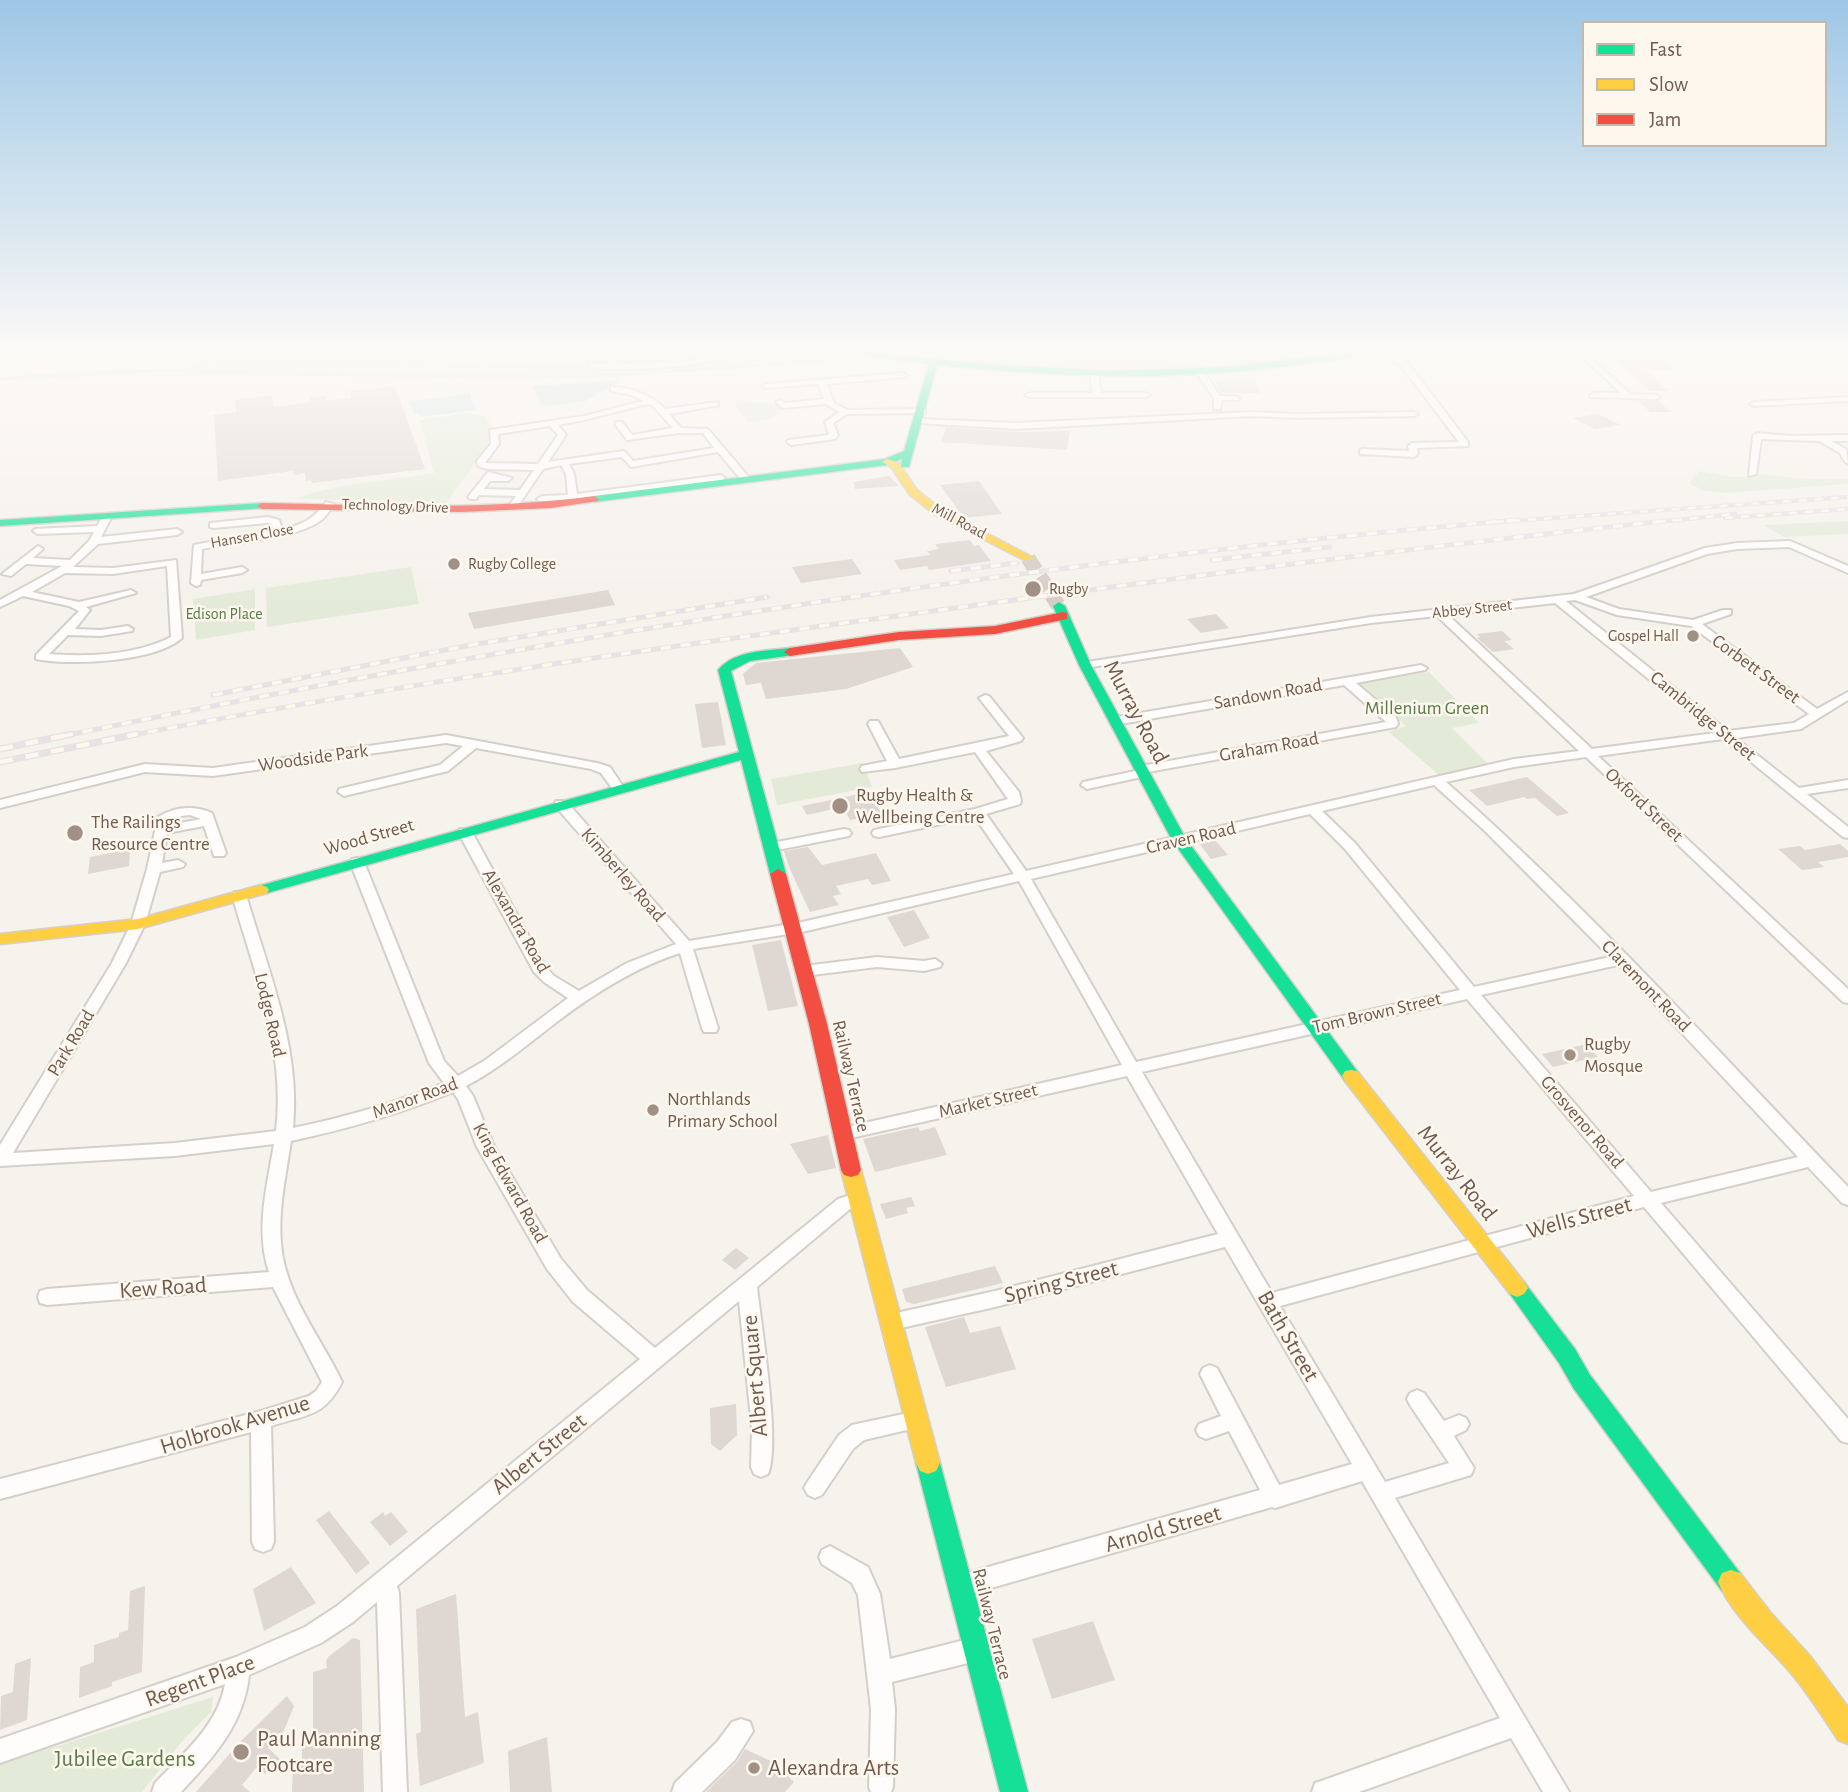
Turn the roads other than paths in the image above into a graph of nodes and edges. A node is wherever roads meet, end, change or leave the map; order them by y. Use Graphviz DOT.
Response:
graph roads {
  1 [pos="494,437"];
  2 [pos="561,437"];
  3 [pos="710,437"];
  4 [pos="832,437"];
  5 [pos="907,437"];
  6 [pos="1461,437"];
  7 [pos="1757,437"];
  8 [pos="1764,437"];
  9 [pos="1819,437"];
  10 [pos="1848,438"];
  11 [pos="790,442"];
  12 [pos="721,449"];
  13 [pos="1363,452"];
  14 [pos="894,458"];
  15 [pos="1848,460"];
  16 [pos="564,463"];
  17 [pos="542,466"];
  18 [pos="681,470"];
  19 [pos="1752,474"];
  20 [pos="508,478"];
  21 [pos="721,478"];
  22 [pos="747,481"];
  23 [pos="573,497"];
  24 [pos="542,499"];
  25 [pos="516,500"];
  26 [pos="329,504"];
  27 [pos="0,523"];
  28 [pos="104,524"];
  29 [pos="213,525"];
  30 [pos="38,531"];
  31 [pos="177,532"];
  32 [pos="278,534"];
  33 [pos="94,541"];
  34 [pos="38,549"];
  35 [pos="1028,558"];
  36 [pos="25,561"];
  37 [pos="65,566"];
  38 [pos="242,570"];
  39 [pos="1848,570"];
  40 [pos="7,574"];
  41 [pos="131,593"];
  42 [pos="0,594"];
  43 [pos="19,594"];
  44 [pos="1576,597"];
  45 [pos="1558,600"];
  46 [pos="0,604"];
  47 [pos="79,606"];
  48 [pos="1727,612"];
  49 [pos="1440,613"];
  50 [pos="1064,617"];
  51 [pos="1694,624"];
  52 [pos="128,629"];
  53 [pos="65,632"];
  54 [pos="1085,665"];
  55 [pos="1421,668"];
  56 [pos="1347,681"];
  57 [pos="1848,695"];
  58 [pos="985,698"];
  59 [pos="1817,714"];
  60 [pos="1115,721"];
  61 [pos="874,724"];
  62 [pos="1728,736"];
  63 [pos="473,744"];
  64 [pos="981,747"];
  65 [pos="1589,753"];
  66 [pos="746,754"];
  67 [pos="895,764"];
  68 [pos="866,769"];
  69 [pos="1142,772"];
  70 [pos="1437,781"];
  71 [pos="1848,784"];
  72 [pos="1087,785"];
  73 [pos="618,788"];
  74 [pos="1797,792"];
  75 [pos="344,793"];
  76 [pos="0,804"];
  77 [pos="561,804"];
  78 [pos="1315,811"];
  79 [pos="978,812"];
  80 [pos="465,832"];
  81 [pos="844,833"];
  82 [pos="879,833"];
  83 [pos="1848,834"];
  84 [pos="1178,840"];
  85 [pos="772,847"];
  86 [pos="219,853"];
  87 [pos="357,862"];
  88 [pos="178,864"];
  89 [pos="154,869"];
  90 [pos="1023,877"];
  91 [pos="239,895"];
  92 [pos="138,924"];
  93 [pos="793,929"];
  94 [pos="0,939"];
  95 [pos="685,946"];
  96 [pos="1620,959"];
  97 [pos="929,968"];
  98 [pos="804,971"];
  99 [pos="1470,992"];
  100 [pos="579,998"];
  101 [pos="1848,998"];
  102 [pos="1316,1027"];
  103 [pos="710,1028"];
  104 [pos="1133,1067"];
  105 [pos="457,1084"];
  106 [pos="842,1134"];
  107 [pos="283,1137"];
  108 [pos="1,1158"];
  109 [pos="1811,1160"];
  110 [pos="1848,1198"];
  111 [pos="860,1199"];
  112 [pos="1649,1199"];
  113 [pos="1231,1238"];
  114 [pos="1484,1244"];
  115 [pos="279,1279"];
  116 [pos="747,1284"];
  117 [pos="47,1297"];
  118 [pos="1267,1301"];
  119 [pos="892,1322"];
  120 [pos="655,1360"];
  121 [pos="1210,1374"];
  122 [pos="1417,1399"];
  123 [pos="261,1420"];
  124 [pos="917,1420"];
  125 [pos="1235,1420"];
  126 [pos="1206,1430"];
  127 [pos="1848,1434"];
  128 [pos="761,1467"];
  129 [pos="1366,1470"];
  130 [pos="815,1488"];
  131 [pos="0,1489"];
  132 [pos="1380,1493"];
  133 [pos="1276,1497"];
  134 [pos="262,1542"];
  135 [pos="830,1557"];
  136 [pos="384,1581"];
  137 [pos="960,1586"];
  138 [pos="976,1649"];
  139 [pos="238,1668"];
  140 [pos="880,1673"];
  141 [pos="1516,1724"];
  142 [pos="1848,1730"];
  143 [pos="741,1731"];
  144 [pos="0,1751"];
  145 [pos="881,1787"];
  146 [pos="164,1792"];
  147 [pos="396,1792"];
  148 [pos="684,1792"];
  149 [pos="1014,1792"];
  150 [pos="1324,1792"];
  151 [pos="1557,1792"];
  1 -- 17 [label="street"];
  2 -- 17 [label="street"];
  3 -- 12 [label="street"];
  4 -- 11 [label="street"];
  5 -- 14 [label="street"];
  6 -- 13 [label="street"];
  7 -- 19 [label="street"];
  8 -- 9 [label="street"];
  9 -- 10 [label="street"];
  9 -- 15 [label="street"];
  12 -- 18 [label="street"];
  12 -- 22 [label="street"];
  14 -- 22 [label="street, Technology Drive"];
  14 -- 35 [label="street, Mill Road"];
  16 -- 17 [label="street"];
  16 -- 18 [label="street"];
  16 -- 23 [label="street"];
  17 -- 25 [label="street"];
  18 -- 21 [label="street"];
  18 -- 23 [label="street"];
  20 -- 25 [label="street"];
  22 -- 25 [label="street, Technology Drive"];
  23 -- 24 [label="street"];
  25 -- 26 [label="street, Technology Drive"];
  26 -- 28 [label="street, Technology Drive"];
  26 -- 32 [label="street, Hansen Close"];
  27 -- 28 [label="street, Technology Drive"];
  28 -- 30 [label="street"];
  28 -- 33 [label="street"];
  29 -- 32 [label="street"];
  31 -- 33 [label="street"];
  32 -- 38 [label="street, Hansen Close"];
  33 -- 37 [label="street"];
  34 -- 36 [label="street"];
  36 -- 37 [label="street"];
  36 -- 40 [label="street"];
  37 -- 43 [label="street"];
  37 -- 53 [label="street"];
  39 -- 44 [label="street, Abbey Street"];
  41 -- 47 [label="street"];
  42 -- 43 [label="street"];
  43 -- 46 [label="street"];
  43 -- 47 [label="street"];
  44 -- 45 [label="street, Abbey Street"];
  44 -- 51 [label="street"];
  45 -- 49 [label="street, Abbey Street"];
  45 -- 62 [label="street, Cambridge Street"];
  47 -- 53 [label="street"];
  48 -- 51 [label="street"];
  49 -- 54 [label="street, Abbey Street"];
  49 -- 65 [label="street, Oxford Street"];
  50 -- 54 [label="street, Murray Road"];
  50 -- 66 [label="street, Railway Terrace"];
  51 -- 59 [label="street, Corbett Street"];
  52 -- 53 [label="street"];
  54 -- 60 [label="street, Murray Road"];
  55 -- 56 [label="street, Sandown Road"];
  56 -- 60 [label="street, Sandown Road"];
  56 -- 69 [label="street, Graham Road"];
  57 -- 59 [label="street, Craven Road"];
  58 -- 64 [label="street"];
  59 -- 62 [label="street, Craven Road"];
  60 -- 69 [label="street, Murray Road"];
  61 -- 67 [label="street"];
  62 -- 65 [label="street, Craven Road"];
  62 -- 74 [label="street, Cambridge Street"];
  63 -- 73 [label="street, Woodside Park"];
  63 -- 75 [label="street"];
  63 -- 76 [label="street, Woodside Park"];
  64 -- 67 [label="street"];
  64 -- 79 [label="street"];
  65 -- 70 [label="street, Craven Road"];
  65 -- 101 [label="street, Oxford Street"];
  66 -- 73 [label="street, Wood Street"];
  66 -- 85 [label="street, Railway Terrace"];
  67 -- 68 [label="street"];
  69 -- 72 [label="street, Graham Road"];
  69 -- 84 [label="street, Murray Road"];
  70 -- 78 [label="street, Craven Road"];
  70 -- 96 [label="street, Claremont Road"];
  71 -- 74 [label="street"];
  73 -- 77 [label="street, Wood Street"];
  74 -- 83 [label="street, Cambridge Street"];
  77 -- 80 [label="street, Wood Street"];
  77 -- 95 [label="street, Kimberley Road"];
  78 -- 84 [label="street, Craven Road"];
  78 -- 99 [label="street, Grosvenor Road"];
  79 -- 82 [label="street"];
  79 -- 90 [label="street, Bath Street"];
  80 -- 87 [label="street, Wood Street"];
  80 -- 100 [label="street, Alexandra Road"];
  81 -- 85 [label="street"];
  84 -- 90 [label="street, Craven Road"];
  84 -- 102 [label="street, Murray Road"];
  85 -- 93 [label="street, Railway Terrace"];
  86 -- 89 [label="street, Park Road"];
  87 -- 91 [label="street, Wood Street"];
  87 -- 105 [label="street, King Edward Road"];
  88 -- 89 [label="street"];
  89 -- 92 [label="street, Park Road"];
  90 -- 93 [label="street, Craven Road"];
  90 -- 104 [label="street, Bath Street"];
  91 -- 92 [label="street, Wood Street"];
  91 -- 107 [label="street, Lodge Road"];
  92 -- 94 [label="street, Wood Street"];
  92 -- 108 [label="street, Park Road"];
  93 -- 95 [label="street, Manor Road"];
  93 -- 98 [label="street, Railway Terrace"];
  95 -- 100 [label="street, Manor Road"];
  95 -- 103 [label="street"];
  96 -- 99 [label="street, Tom Brown Street"];
  96 -- 109 [label="street, Claremont Road"];
  97 -- 98 [label="street"];
  98 -- 106 [label="street, Railway Terrace"];
  99 -- 102 [label="street, Tom Brown Street"];
  99 -- 112 [label="street, Grosvenor Road"];
  100 -- 105 [label="street, Manor Road"];
  102 -- 104 [label="street, Tom Brown Street"];
  102 -- 114 [label="street, Murray Road"];
  104 -- 106 [label="street, Market Street"];
  104 -- 113 [label="street, Bath Street"];
  105 -- 107 [label="street, Manor Road"];
  105 -- 120 [label="street, King Edward Road"];
  106 -- 111 [label="street, Railway Terrace"];
  107 -- 108 [label="street, Manor Road"];
  107 -- 115 [label="street, Holbrook Avenue"];
  109 -- 110 [label="street, Claremont Road"];
  109 -- 112 [label="street, Wells Street"];
  111 -- 116 [label="street, Albert Street"];
  111 -- 119 [label="street, Railway Terrace"];
  112 -- 114 [label="street, Wells Street"];
  112 -- 127 [label="street, Grosvenor Road"];
  113 -- 118 [label="street, Bath Street"];
  113 -- 119 [label="street, Spring Street"];
  114 -- 118 [label="street, Wells Street"];
  114 -- 142 [label="street, Murray Road"];
  115 -- 117 [label="street, Kew Road"];
  115 -- 123 [label="street, Holbrook Avenue"];
  116 -- 120 [label="street, Albert Street"];
  116 -- 128 [label="street, Albert Square"];
  118 -- 129 [label="street, Bath Street"];
  119 -- 124 [label="street, Railway Terrace"];
  120 -- 136 [label="street, Albert Street"];
  121 -- 125 [label="street"];
  122 -- 132 [label="street"];
  123 -- 131 [label="street, Holbrook Avenue"];
  123 -- 134 [label="street"];
  124 -- 130 [label="street"];
  124 -- 137 [label="street, Railway Terrace"];
  125 -- 126 [label="street"];
  125 -- 133 [label="street"];
  129 -- 132 [label="street, Bath Street"];
  129 -- 133 [label="street, Arnold Street"];
  132 -- 141 [label="street, Bath Street"];
  133 -- 137 [label="street, Arnold Street"];
  135 -- 140 [label="street"];
  136 -- 139 [label="street, Regent Place"];
  136 -- 147 [label="street"];
  137 -- 138 [label="street, Railway Terrace"];
  138 -- 140 [label="street"];
  138 -- 149 [label="street, Railway Terrace"];
  139 -- 144 [label="street, Regent Place"];
  139 -- 146 [label="street"];
  140 -- 145 [label="street"];
  141 -- 150 [label="street"];
  141 -- 151 [label="street, Bath Street"];
  143 -- 148 [label="street"];
}
